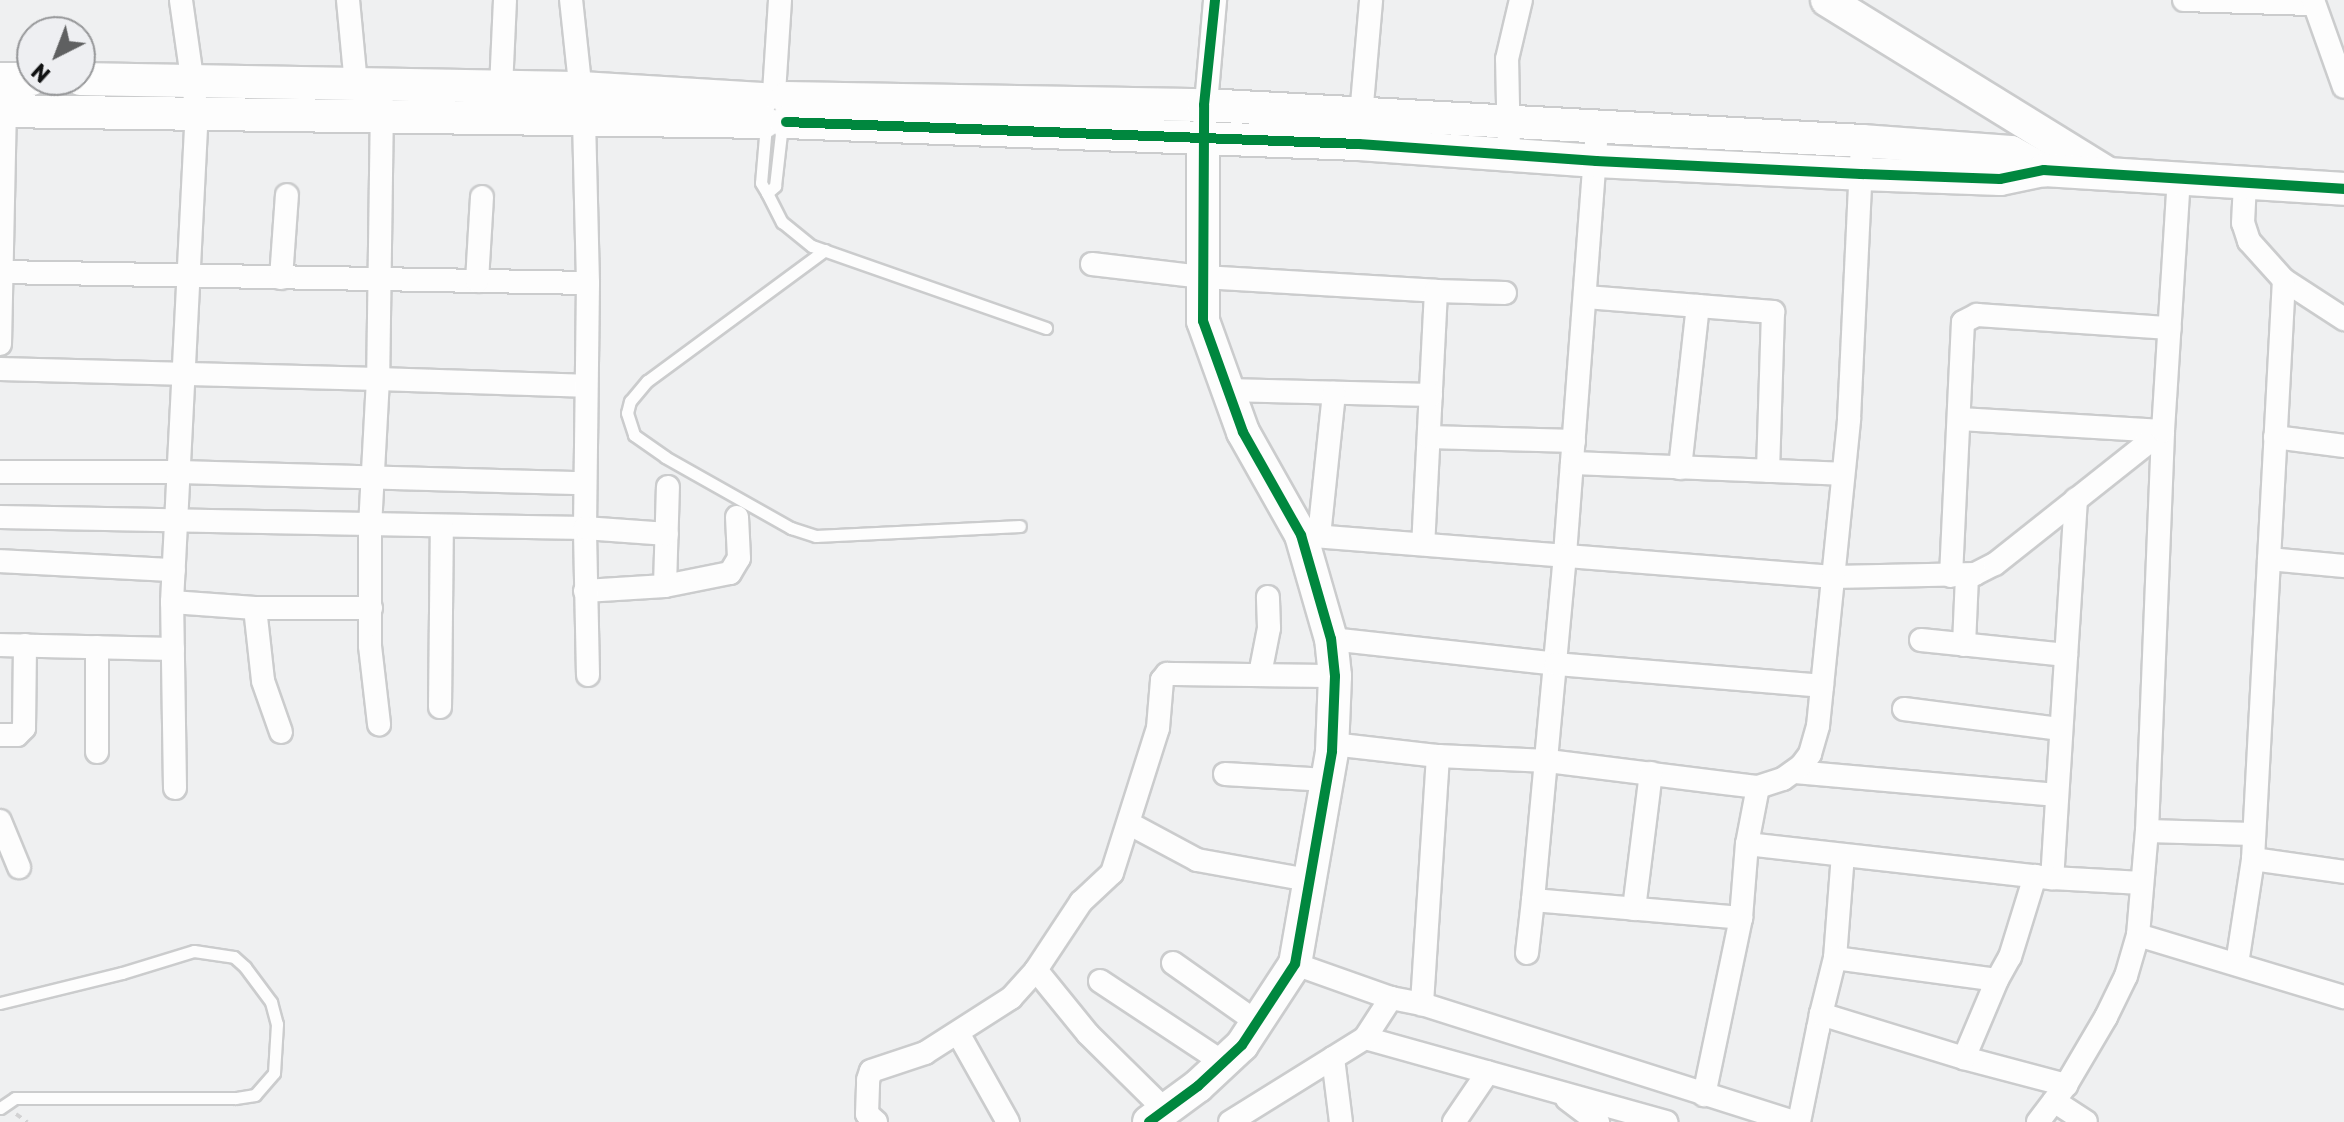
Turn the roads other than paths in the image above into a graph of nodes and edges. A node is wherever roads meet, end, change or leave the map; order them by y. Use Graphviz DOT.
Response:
graph roads {
  1 [pos="181,0"];
  2 [pos="348,0"];
  3 [pos="505,0"];
  4 [pos="571,0"];
  5 [pos="780,0"];
  6 [pos="1215,0"];
  7 [pos="1371,0"];
  8 [pos="1521,0"];
  9 [pos="2184,0"];
  10 [pos="2313,2"];
  11 [pos="1839,3"];
  12 [pos="2335,36"];
  13 [pos="13,79"];
  14 [pos="96,79"];
  15 [pos="194,79"];
  16 [pos="369,85"];
  17 [pos="2344,87"];
  18 [pos="501,88"];
  19 [pos="581,88"];
  20 [pos="1204,105"];
  21 [pos="2,112"];
  22 [pos="775,112"];
  23 [pos="197,113"];
  24 [pos="382,118"];
  25 [pos="584,121"];
  26 [pos="1360,128"];
  27 [pos="1597,129"];
  28 [pos="1717,134"];
  29 [pos="1508,137"];
  30 [pos="1203,138"];
  31 [pos="1862,141"];
  32 [pos="1596,161"];
  33 [pos="1716,167"];
  34 [pos="2044,170"];
  35 [pos="1861,174"];
  36 [pos="2111,175"];
  37 [pos="2179,179"];
  38 [pos="2245,183"];
  39 [pos="2344,189"];
  40 [pos="287,195"];
  41 [pos="482,197"];
  42 [pos="825,250"];
  43 [pos="1092,264"];
  44 [pos="1,272"];
  45 [pos="187,276"];
  46 [pos="1203,277"];
  47 [pos="281,278"];
  48 [pos="380,279"];
  49 [pos="2284,280"];
  50 [pos="477,281"];
  51 [pos="588,283"];
  52 [pos="1436,291"];
  53 [pos="1505,293"];
  54 [pos="1586,297"];
  55 [pos="1698,306"];
  56 [pos="2344,319"];
  57 [pos="1046,328"];
  58 [pos="2170,328"];
  59 [pos="0,344"];
  60 [pos="0,369"];
  61 [pos="183,374"];
  62 [pos="378,379"];
  63 [pos="584,386"];
  64 [pos="1227,390"];
  65 [pos="1334,393"];
  66 [pos="1431,395"];
  67 [pos="1960,419"];
  68 [pos="2163,431"];
  69 [pos="1429,437"];
  70 [pos="2275,437"];
  71 [pos="2344,446"];
  72 [pos="1573,452"];
  73 [pos="1680,468"];
  74 [pos="1768,471"];
  75 [pos="0,472"];
  76 [pos="179,472"];
  77 [pos="1843,474"];
  78 [pos="373,479"];
  79 [pos="584,483"];
  80 [pos="668,487"];
  81 [pos="2076,499"];
  82 [pos="0,517"];
  83 [pos="737,517"];
  84 [pos="176,521"];
  85 [pos="370,526"];
  86 [pos="442,526"];
  87 [pos="1020,526"];
  88 [pos="585,528"];
  89 [pos="667,534"];
  90 [pos="1310,535"];
  91 [pos="1423,544"];
  92 [pos="1565,555"];
  93 [pos="2269,559"];
  94 [pos="0,561"];
  95 [pos="2344,566"];
  96 [pos="174,570"];
  97 [pos="1959,575"];
  98 [pos="1833,577"];
  99 [pos="665,586"];
  100 [pos="585,591"];
  101 [pos="1268,597"];
  102 [pos="172,602"];
  103 [pos="255,608"];
  104 [pos="371,608"];
  105 [pos="1331,639"];
  106 [pos="1921,640"];
  107 [pos="0,645"];
  108 [pos="25,645"];
  109 [pos="1964,645"];
  110 [pos="97,647"];
  111 [pos="173,649"];
  112 [pos="2066,655"];
  113 [pos="1556,664"];
  114 [pos="1260,674"];
  115 [pos="588,675"];
  116 [pos="1335,676"];
  117 [pos="1822,686"];
  118 [pos="440,707"];
  119 [pos="1904,709"];
  120 [pos="379,724"];
  121 [pos="2061,729"];
  122 [pos="281,732"];
  123 [pos="0,735"];
  124 [pos="1332,744"];
  125 [pos="97,752"];
  126 [pos="1438,756"];
  127 [pos="1548,761"];
  128 [pos="1795,772"];
  129 [pos="1651,773"];
  130 [pos="1225,774"];
  131 [pos="1327,780"];
  132 [pos="1758,787"];
  133 [pos="175,788"];
  134 [pos="2057,795"];
  135 [pos="0,821"];
  136 [pos="1130,824"];
  137 [pos="2147,831"];
  138 [pos="2253,834"];
  139 [pos="1747,844"];
  140 [pos="1843,855"];
  141 [pos="2253,859"];
  142 [pos="19,867"];
  143 [pos="2344,872"];
  144 [pos="2043,877"];
  145 [pos="1308,880"];
  146 [pos="2142,883"];
  147 [pos="1533,900"];
  148 [pos="1634,909"];
  149 [pos="1741,918"];
  150 [pos="2138,935"];
  151 [pos="1527,953"];
  152 [pos="1835,958"];
  153 [pos="1173,963"];
  154 [pos="1295,964"];
  155 [pos="2237,964"];
  156 [pos="1036,970"];
  157 [pos="1997,980"];
  158 [pos="1100,981"];
  159 [pos="2344,997"];
  160 [pos="1391,998"];
  161 [pos="0,1003"];
  162 [pos="1422,1004"];
  163 [pos="1821,1014"];
  164 [pos="1258,1023"];
  165 [pos="958,1033"];
  166 [pos="1365,1038"];
  167 [pos="1333,1058"];
  168 [pos="1964,1058"];
  169 [pos="1224,1063"];
  170 [pos="1488,1072"];
  171 [pos="1555,1091"];
  172 [pos="2060,1093"];
  173 [pos="1704,1095"];
  174 [pos="0,1108"];
  175 [pos="1157,1116"];
  176 [pos="1251,1116"];
  177 [pos="876,1122"];
  178 [pos="1008,1122"];
  179 [pos="1230,1122"];
  180 [pos="1341,1122"];
  181 [pos="1454,1122"];
  182 [pos="1598,1122"];
  183 [pos="1666,1122"];
  184 [pos="1797,1122"];
  185 [pos="2038,1122"];
  186 [pos="2086,1122"];
  1 -- 15 [label="street"];
  2 -- 16 [label="street"];
  3 -- 18 [label="street"];
  4 -- 19 [label="street"];
  5 -- 22 [label="street"];
  6 -- 20 [label="street"];
  7 -- 26 [label="street"];
  8 -- 29 [label="street"];
  9 -- 10 [label="street"];
  10 -- 12 [label="street"];
  11 -- 36 [label="street"];
  12 -- 17 [label="street"];
  13 -- 21 [label="street"];
  14 -- 15 [label="street"];
  15 -- 16 [label="street"];
  15 -- 23 [label="street"];
  16 -- 18 [label="street"];
  16 -- 24 [label="street"];
  18 -- 19 [label="street"];
  19 -- 22 [label="street"];
  19 -- 25 [label="street"];
  20 -- 22 [label="street"];
  20 -- 26 [label="street"];
  20 -- 30 [label="street"];
  21 -- 23 [label="street"];
  21 -- 44 [label="street"];
  22 -- 25 [label="street"];
  22 -- 30 [label="street"];
  22 -- 42 [label="lane"];
  23 -- 24 [label="street"];
  23 -- 45 [label="street"];
  24 -- 25 [label="street"];
  24 -- 48 [label="street"];
  25 -- 51 [label="street"];
  26 -- 29 [label="street"];
  26 -- 30 [label="street"];
  27 -- 28 [label="street"];
  27 -- 29 [label="street"];
  27 -- 32 [label="street"];
  28 -- 31 [label="street"];
  28 -- 33 [label="street"];
  29 -- 32 [label="street"];
  30 -- 46 [label="street"];
  31 -- 34 [label="street"];
  31 -- 35 [label="street"];
  32 -- 33 [label="street"];
  32 -- 54 [label="street"];
  33 -- 35 [label="street"];
  34 -- 35 [label="street"];
  34 -- 36 [label="street"];
  35 -- 77 [label="street"];
  36 -- 37 [label="street"];
  37 -- 38 [label="street"];
  37 -- 58 [label="street"];
  38 -- 39 [label="street"];
  38 -- 49 [label="street"];
  40 -- 47 [label="street"];
  41 -- 50 [label="street"];
  42 -- 57 [label="lane"];
  42 -- 87 [label="lane"];
  43 -- 46 [label="street"];
  44 -- 45 [label="street"];
  44 -- 59 [label="street"];
  45 -- 47 [label="street"];
  45 -- 61 [label="street"];
  46 -- 52 [label="street"];
  46 -- 64 [label="street"];
  47 -- 48 [label="street"];
  48 -- 50 [label="street"];
  48 -- 62 [label="street"];
  49 -- 56 [label="street"];
  49 -- 70 [label="street"];
  50 -- 51 [label="street"];
  51 -- 63 [label="street"];
  52 -- 53 [label="street"];
  52 -- 66 [label="street"];
  54 -- 55 [label="street"];
  54 -- 72 [label="street"];
  55 -- 73 [label="street"];
  55 -- 74 [label="street"];
  58 -- 67 [label="street"];
  58 -- 68 [label="street"];
  60 -- 61 [label="street"];
  61 -- 62 [label="street"];
  61 -- 76 [label="street"];
  62 -- 63 [label="street"];
  62 -- 78 [label="street"];
  63 -- 79 [label="street"];
  64 -- 65 [label="street"];
  64 -- 90 [label="street"];
  65 -- 66 [label="street"];
  65 -- 90 [label="street"];
  66 -- 69 [label="street"];
  67 -- 68 [label="street"];
  67 -- 97 [label="street"];
  68 -- 81 [label="street"];
  68 -- 137 [label="street"];
  69 -- 72 [label="street"];
  69 -- 91 [label="street"];
  70 -- 71 [label="street"];
  70 -- 93 [label="street"];
  72 -- 73 [label="street"];
  72 -- 92 [label="street"];
  73 -- 74 [label="street"];
  74 -- 77 [label="street"];
  75 -- 76 [label="street"];
  76 -- 78 [label="street"];
  76 -- 84 [label="street"];
  77 -- 98 [label="street"];
  78 -- 79 [label="street"];
  78 -- 85 [label="street"];
  79 -- 88 [label="street"];
  80 -- 89 [label="street"];
  81 -- 97 [label="street"];
  81 -- 112 [label="street"];
  82 -- 84 [label="street"];
  83 -- 99 [label="street"];
  84 -- 85 [label="street"];
  84 -- 96 [label="street"];
  85 -- 86 [label="street"];
  85 -- 104 [label="street"];
  86 -- 88 [label="street"];
  86 -- 118 [label="street"];
  88 -- 89 [label="street"];
  88 -- 100 [label="street"];
  89 -- 99 [label="street"];
  90 -- 91 [label="street"];
  90 -- 105 [label="street"];
  91 -- 92 [label="street"];
  92 -- 98 [label="street"];
  92 -- 113 [label="street"];
  93 -- 95 [label="street"];
  93 -- 138 [label="street"];
  94 -- 96 [label="street"];
  96 -- 102 [label="street"];
  97 -- 98 [label="street"];
  97 -- 109 [label="street"];
  98 -- 117 [label="street"];
  99 -- 100 [label="street"];
  100 -- 115 [label="street"];
  101 -- 114 [label="street"];
  102 -- 103 [label="street"];
  102 -- 111 [label="street"];
  103 -- 104 [label="street"];
  103 -- 122 [label="street"];
  104 -- 120 [label="street"];
  105 -- 113 [label="street"];
  105 -- 116 [label="street"];
  106 -- 109 [label="street"];
  107 -- 108 [label="street"];
  108 -- 110 [label="street"];
  108 -- 123 [label="street"];
  109 -- 112 [label="street"];
  110 -- 111 [label="street"];
  110 -- 125 [label="street"];
  111 -- 133 [label="street"];
  112 -- 121 [label="street"];
  113 -- 117 [label="street"];
  113 -- 127 [label="street"];
  114 -- 116 [label="street"];
  114 -- 136 [label="street"];
  116 -- 124 [label="street"];
  117 -- 128 [label="street"];
  119 -- 121 [label="street"];
  121 -- 134 [label="street"];
  124 -- 126 [label="street"];
  124 -- 131 [label="street"];
  126 -- 127 [label="street"];
  126 -- 162 [label="street"];
  127 -- 129 [label="street"];
  127 -- 147 [label="street"];
  128 -- 132 [label="street"];
  128 -- 134 [label="street"];
  129 -- 132 [label="street"];
  129 -- 148 [label="street"];
  130 -- 131 [label="street"];
  131 -- 145 [label="street"];
  132 -- 139 [label="street"];
  134 -- 144 [label="street"];
  135 -- 142 [label="street"];
  136 -- 145 [label="street"];
  136 -- 156 [label="street"];
  137 -- 138 [label="street"];
  137 -- 146 [label="street"];
  138 -- 141 [label="street"];
  139 -- 140 [label="street"];
  139 -- 149 [label="street"];
  140 -- 144 [label="street"];
  140 -- 152 [label="street"];
  141 -- 143 [label="street"];
  141 -- 155 [label="street"];
  144 -- 146 [label="street"];
  144 -- 157 [label="street"];
  145 -- 154 [label="street"];
  146 -- 150 [label="street"];
  147 -- 148 [label="street"];
  147 -- 151 [label="street"];
  148 -- 149 [label="street"];
  149 -- 173 [label="street"];
  150 -- 155 [label="street"];
  150 -- 172 [label="street"];
  152 -- 157 [label="street"];
  152 -- 163 [label="street"];
  153 -- 164 [label="street"];
  154 -- 160 [label="street"];
  154 -- 164 [label="street"];
  155 -- 159 [label="street"];
  156 -- 165 [label="street"];
  156 -- 175 [label="street"];
  157 -- 168 [label="street"];
  158 -- 169 [label="street"];
  160 -- 162 [label="street"];
  160 -- 166 [label="street"];
  161 -- 174 [label="lane"];
  162 -- 173 [label="street"];
  163 -- 168 [label="street"];
  163 -- 184 [label="street"];
  164 -- 169 [label="street"];
  165 -- 177 [label="street"];
  165 -- 178 [label="street"];
  166 -- 167 [label="street"];
  166 -- 170 [label="street"];
  167 -- 176 [label="street"];
  167 -- 180 [label="street"];
  168 -- 172 [label="street"];
  169 -- 175 [label="street"];
  170 -- 171 [label="street"];
  170 -- 181 [label="street"];
  171 -- 182 [label="street"];
  171 -- 183 [label="street"];
  172 -- 185 [label="street"];
  172 -- 186 [label="street"];
  173 -- 184 [label="street"];
  176 -- 179 [label="street"];
}
